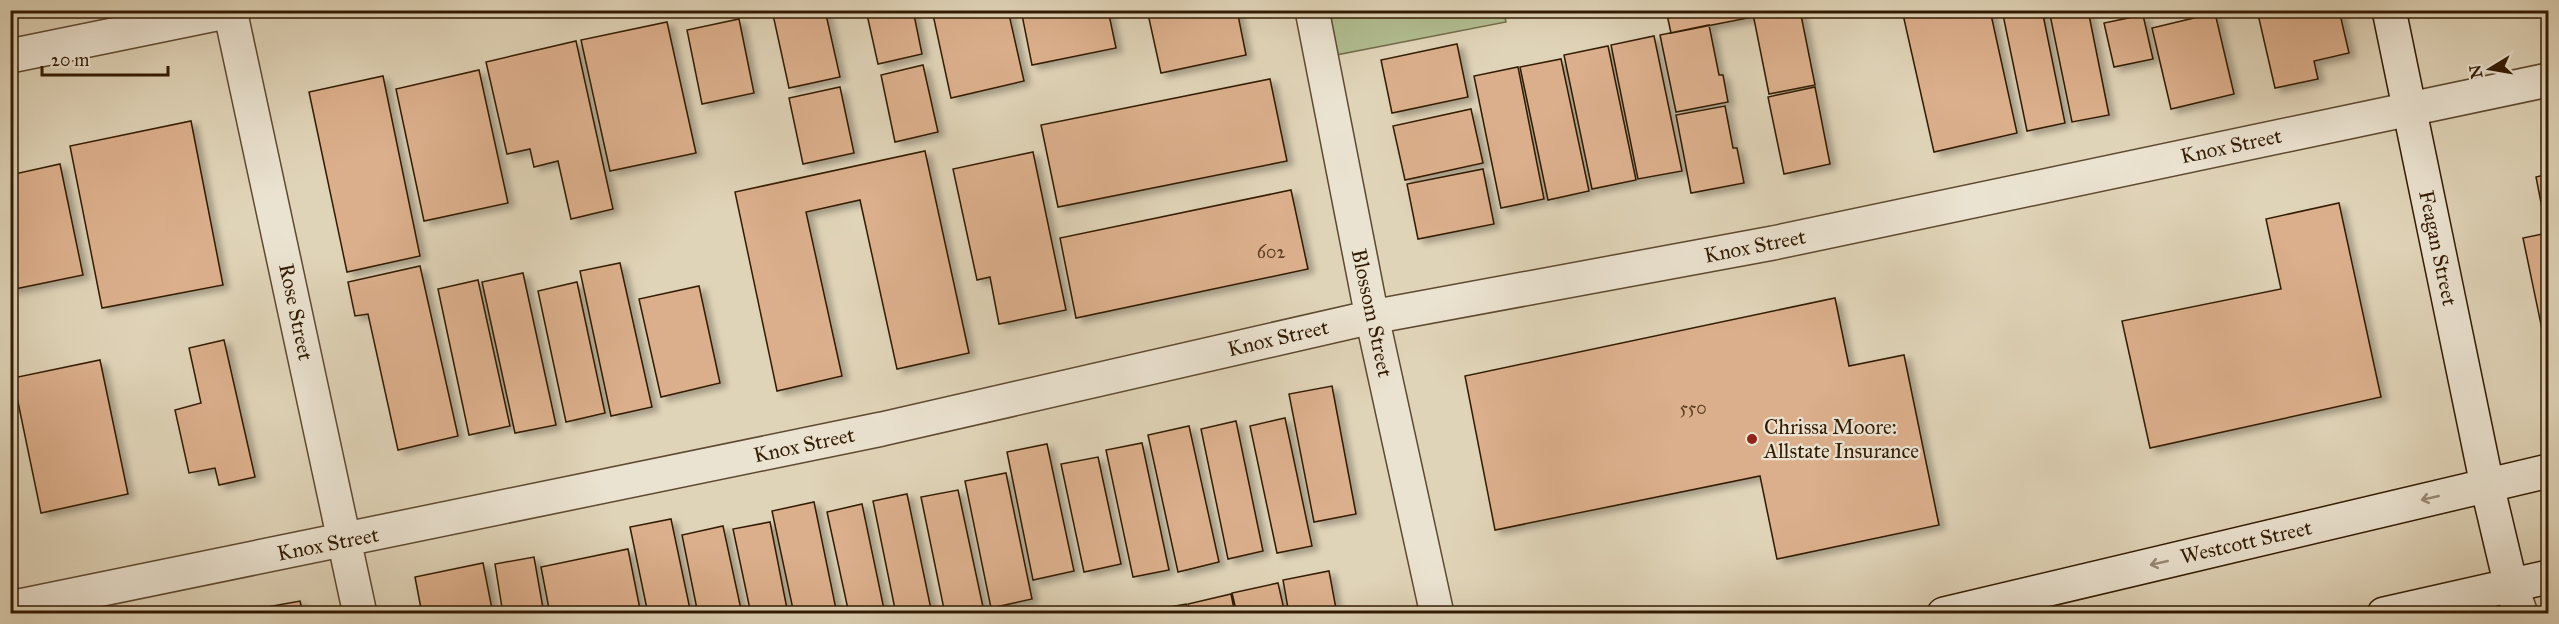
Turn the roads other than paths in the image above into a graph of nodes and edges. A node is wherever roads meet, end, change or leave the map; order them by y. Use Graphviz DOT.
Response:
graph roads {
  1 [pos="1312,10"];
  2 [pos="2389,10"];
  3 [pos="231,11"];
  4 [pos="10,56"];
  5 [pos="2548,80"];
  6 [pos="2410,109"];
  7 [pos="1372,316"];
  8 [pos="2548,471"];
  9 [pos="2487,485"];
  10 [pos="346,540"];
  11 [pos="2548,577"];
  12 [pos="2516,600"];
  13 [pos="10,608"];
  14 [pos="1980,610"];
  15 [pos="360,614"];
  16 [pos="1437,614"];
  17 [pos="1944,614"];
  18 [pos="2384,614"];
  1 -- 7 [label="street, Blossom Street"];
  2 -- 6 [label="street, Feagan Street"];
  3 -- 4 [label="street"];
  3 -- 10 [label="street, Rose Street"];
  5 -- 6 [label="street, Knox Street"];
  6 -- 7 [label="street, Knox Street"];
  6 -- 9 [label="street, Feagan Street"];
  7 -- 10 [label="street, Knox Street"];
  7 -- 16 [label="street, Blossom Street"];
  8 -- 9 [label="street, Westcott Street"];
  9 -- 12 [label="street, Feagan Street"];
  9 -- 14 [label="street, Westcott Street, one-way"];
  10 -- 13 [label="street, Knox Street"];
  10 -- 15 [label="street, Rose Street"];
  11 -- 12 [label="street"];
  12 -- 18 [label="street"];
  14 -- 17 [label="street, Westcott Street"];
}
